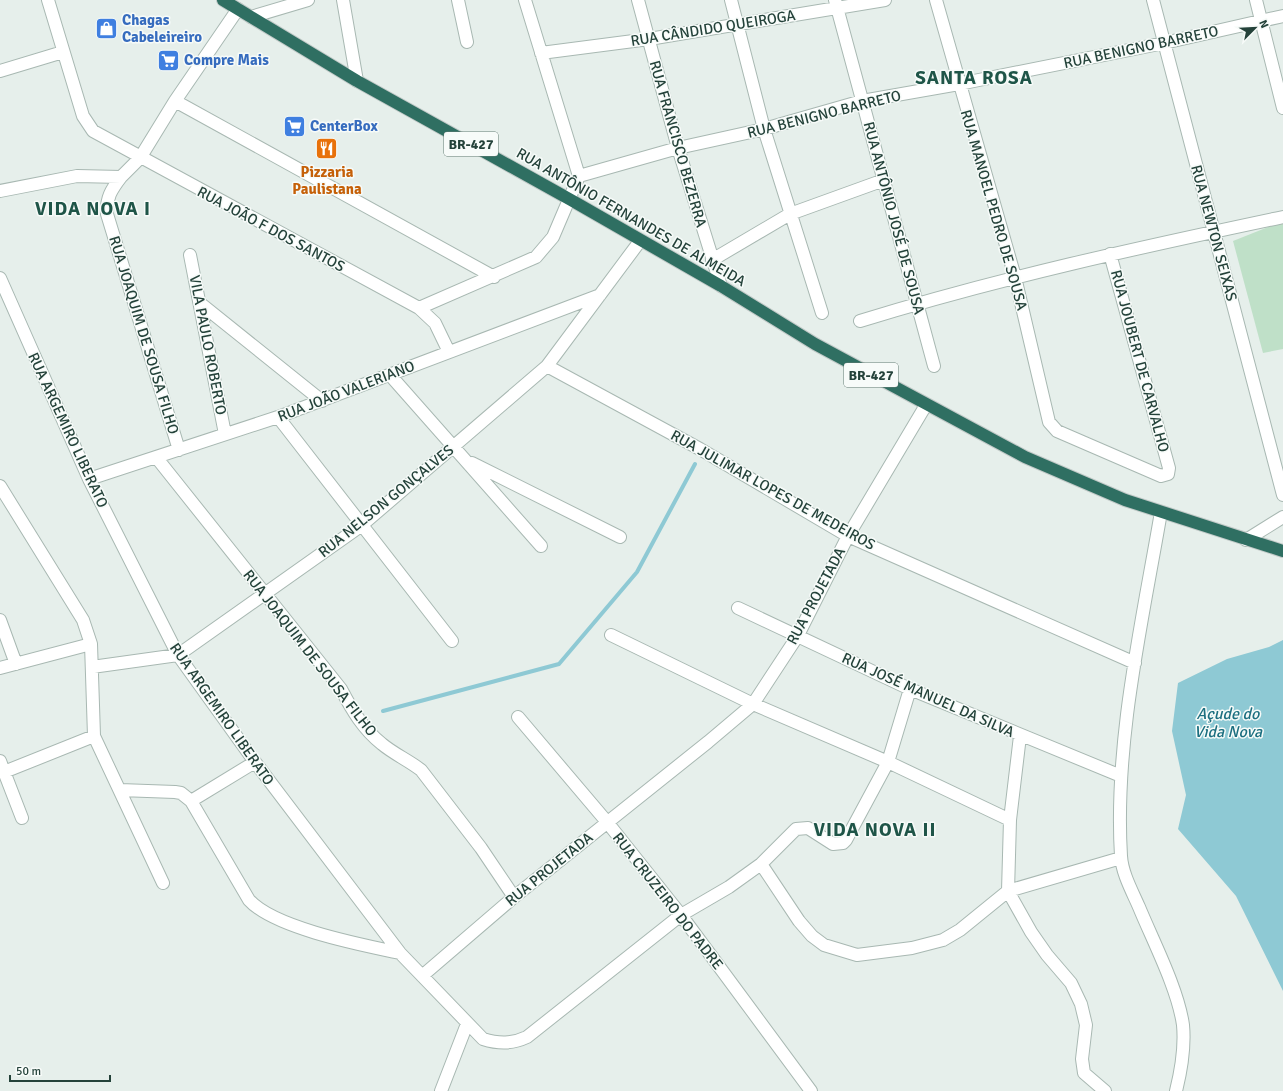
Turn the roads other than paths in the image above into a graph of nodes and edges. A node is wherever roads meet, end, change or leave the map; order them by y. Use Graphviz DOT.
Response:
graph roads {
  1 [pos="48,0"];
  2 [pos="223,0"];
  3 [pos="308,0"];
  4 [pos="343,0"];
  5 [pos="458,0"];
  6 [pos="525,0"];
  7 [pos="638,0"];
  8 [pos="731,0"];
  9 [pos="885,0"];
  10 [pos="936,0"];
  11 [pos="1152,0"];
  12 [pos="1256,0"];
  13 [pos="836,4"];
  14 [pos="238,9"];
  15 [pos="1283,16"];
  16 [pos="251,17"];
  17 [pos="1261,22"];
  18 [pos="738,24"];
  19 [pos="649,39"];
  20 [pos="467,42"];
  21 [pos="1164,44"];
  22 [pos="63,52"];
  23 [pos="542,54"];
  24 [pos="0,71"];
  25 [pos="357,81"];
  26 [pos="959,84"];
  27 [pos="175,101"];
  28 [pos="862,101"];
  29 [pos="1283,108"];
  30 [pos="764,129"];
  31 [pos="678,148"];
  32 [pos="140,158"];
  33 [pos="579,176"];
  34 [pos="121,177"];
  35 [pos="884,180"];
  36 [pos="0,191"];
  37 [pos="571,200"];
  38 [pos="790,214"];
  39 [pos="1283,217"];
  40 [pos="1213,231"];
  41 [pos="640,241"];
  42 [pos="1110,254"];
  43 [pos="190,255"];
  44 [pos="712,260"];
  45 [pos="494,277"];
  46 [pos="1015,277"];
  47 [pos="0,278"];
  48 [pos="721,286"];
  49 [pos="600,295"];
  50 [pos="918,303"];
  51 [pos="201,304"];
  52 [pos="419,308"];
  53 [pos="822,313"];
  54 [pos="860,321"];
  55 [pos="449,352"];
  56 [pos="547,366"];
  57 [pos="934,366"];
  58 [pos="390,375"];
  59 [pos="322,401"];
  60 [pos="926,405"];
  61 [pos="278,417"];
  62 [pos="1049,422"];
  63 [pos="226,434"];
  64 [pos="454,446"];
  65 [pos="179,450"];
  66 [pos="156,457"];
  67 [pos="466,459"];
  68 [pos="1280,466"];
  69 [pos="89,479"];
  70 [pos="0,486"];
  71 [pos="1283,495"];
  72 [pos="1161,512"];
  73 [pos="1283,517"];
  74 [pos="362,525"];
  75 [pos="848,536"];
  76 [pos="620,537"];
  77 [pos="1246,540"];
  78 [pos="541,546"];
  79 [pos="1283,552"];
  80 [pos="266,595"];
  81 [pos="738,608"];
  82 [pos="0,620"];
  83 [pos="611,635"];
  84 [pos="797,637"];
  85 [pos="452,641"];
  86 [pos="91,644"];
  87 [pos="178,655"];
  88 [pos="1135,663"];
  89 [pos="16,664"];
  90 [pos="92,667"];
  91 [pos="0,668"];
  92 [pos="910,689"];
  93 [pos="753,704"];
  94 [pos="518,717"];
  95 [pos="94,736"];
  96 [pos="1020,736"];
  97 [pos="255,762"];
  98 [pos="888,762"];
  99 [pos="2,767"];
  100 [pos="1120,776"];
  101 [pos="120,790"];
  102 [pos="191,801"];
  103 [pos="22,818"];
  104 [pos="1010,820"];
  105 [pos="607,822"];
  106 [pos="1121,858"];
  107 [pos="761,864"];
  108 [pos="163,883"];
  109 [pos="1008,891"];
  110 [pos="514,897"];
  111 [pos="681,915"];
  112 [pos="400,953"];
  113 [pos="422,976"];
  114 [pos="467,1024"];
  115 [pos="441,1091"];
  116 [pos="811,1091"];
  117 [pos="1105,1091"];
  118 [pos="1176,1091"];
  1 -- 22 [label="street"];
  2 -- 14 [label="highway, RUA ANTÔNIO FERNANDES DE ALMEIDA / BR-427"];
  3 -- 16 [label="street"];
  4 -- 25 [label="street"];
  5 -- 20 [label="street"];
  6 -- 23 [label="street"];
  7 -- 19 [label="street, RUA FRANCISCO BEZERRA"];
  8 -- 18 [label="street"];
  9 -- 13 [label="street, RUA CÂNDIDO QUEIROGA"];
  10 -- 26 [label="street, RUA MANOEL PEDRO DE SOUSA"];
  11 -- 21 [label="street, RUA NEWTON SEIXAS"];
  12 -- 17 [label="street"];
  13 -- 18 [label="street, RUA CÂNDIDO QUEIROGA"];
  13 -- 28 [label="street, RUA ANTÔNIO JOSÉ DE SOUSA"];
  14 -- 16 [label="highway, RUA ANTÔNIO FERNANDES DE ALMEIDA / BR-427"];
  14 -- 27 [label="street, RUA JOAQUIM DE SOUSA FILHO"];
  15 -- 17 [label="street, RUA BENIGNO BARRETO"];
  16 -- 25 [label="highway, RUA ANTÔNIO FERNANDES DE ALMEIDA / BR-427"];
  17 -- 21 [label="street, RUA BENIGNO BARRETO"];
  17 -- 29 [label="street"];
  18 -- 19 [label="street, RUA CÂNDIDO QUEIROGA"];
  18 -- 30 [label="street"];
  19 -- 23 [label="street, RUA CÂNDIDO QUEIROGA"];
  19 -- 31 [label="street, RUA FRANCISCO BEZERRA"];
  21 -- 26 [label="street, RUA BENIGNO BARRETO"];
  21 -- 40 [label="street, RUA NEWTON SEIXAS"];
  22 -- 24 [label="street"];
  22 -- 32 [label="street, RUA JOÃO F DOS SANTOS"];
  23 -- 33 [label="street"];
  25 -- 37 [label="highway, RUA ANTÔNIO FERNANDES DE ALMEIDA / BR-427"];
  26 -- 28 [label="street, RUA BENIGNO BARRETO"];
  26 -- 46 [label="street, RUA MANOEL PEDRO DE SOUSA"];
  27 -- 32 [label="street, RUA JOAQUIM DE SOUSA FILHO"];
  27 -- 45 [label="street"];
  28 -- 30 [label="street, RUA BENIGNO BARRETO"];
  28 -- 35 [label="street, RUA ANTÔNIO JOSÉ DE SOUSA"];
  30 -- 31 [label="street, RUA BENIGNO BARRETO"];
  30 -- 38 [label="street"];
  31 -- 33 [label="street, RUA BENIGNO BARRETO"];
  31 -- 44 [label="street, RUA FRANCISCO BEZERRA"];
  32 -- 34 [label="street, RUA JOAQUIM DE SOUSA FILHO"];
  32 -- 52 [label="street, RUA JOÃO F DOS SANTOS"];
  33 -- 37 [label="street"];
  34 -- 36 [label="street"];
  34 -- 65 [label="street, RUA JOAQUIM DE SOUSA FILHO"];
  35 -- 38 [label="street"];
  35 -- 50 [label="street, RUA ANTÔNIO JOSÉ DE SOUSA"];
  37 -- 41 [label="highway, RUA ANTÔNIO FERNANDES DE ALMEIDA / BR-427"];
  37 -- 45 [label="street"];
  38 -- 44 [label="street"];
  38 -- 53 [label="street"];
  39 -- 40 [label="street"];
  40 -- 42 [label="street"];
  40 -- 68 [label="street, RUA NEWTON SEIXAS"];
  41 -- 48 [label="highway, RUA ANTÔNIO FERNANDES DE ALMEIDA / BR-427"];
  41 -- 49 [label="street, RUA NELSON GONÇALVES"];
  42 -- 46 [label="street"];
  42 -- 62 [label="street, RUA JOUBERT DE CARVALHO"];
  43 -- 51 [label="street, VILA PAULO ROBERTO"];
  44 -- 48 [label="street, RUA FRANCISCO BEZERRA"];
  45 -- 52 [label="street"];
  46 -- 50 [label="street"];
  46 -- 62 [label="street, RUA MANOEL PEDRO DE SOUSA"];
  47 -- 69 [label="street, RUA ARGEMIRO LIBERATO"];
  48 -- 60 [label="highway, RUA ANTÔNIO FERNANDES DE ALMEIDA / BR-427"];
  49 -- 55 [label="street, RUA JOÃO VALERIANO"];
  49 -- 56 [label="street, RUA NELSON GONÇALVES"];
  50 -- 54 [label="street"];
  50 -- 57 [label="street, RUA ANTÔNIO JOSÉ DE SOUSA"];
  51 -- 59 [label="street"];
  51 -- 63 [label="street, VILA PAULO ROBERTO"];
  52 -- 55 [label="street, RUA JOÃO F DOS SANTOS"];
  55 -- 58 [label="street, RUA JOÃO VALERIANO"];
  56 -- 64 [label="street, RUA NELSON GONÇALVES"];
  56 -- 75 [label="street, RUA JULIMAR LOPES DE MEDEIROS"];
  58 -- 59 [label="street, RUA JOÃO VALERIANO"];
  58 -- 64 [label="street"];
  59 -- 61 [label="street, RUA JOÃO VALERIANO"];
  60 -- 72 [label="highway, RUA ANTÔNIO FERNANDES DE ALMEIDA / BR-427"];
  60 -- 75 [label="street, RUA PROJETADA"];
  61 -- 63 [label="street, RUA JOÃO VALERIANO"];
  61 -- 74 [label="street"];
  63 -- 65 [label="street, RUA JOÃO VALERIANO"];
  64 -- 67 [label="street"];
  64 -- 74 [label="street, RUA NELSON GONÇALVES"];
  65 -- 66 [label="street, RUA JOÃO VALERIANO"];
  66 -- 69 [label="street, RUA JOÃO VALERIANO"];
  66 -- 80 [label="street, RUA JOAQUIM DE SOUSA FILHO"];
  67 -- 76 [label="street"];
  67 -- 78 [label="street"];
  68 -- 71 [label="street, RUA NEWTON SEIXAS"];
  69 -- 87 [label="street, RUA ARGEMIRO LIBERATO"];
  70 -- 86 [label="street"];
  72 -- 77 [label="highway, BR-427"];
  72 -- 88 [label="street"];
  73 -- 77 [label="street"];
  74 -- 80 [label="street, RUA NELSON GONÇALVES"];
  74 -- 85 [label="street"];
  75 -- 84 [label="street, RUA PROJETADA"];
  75 -- 88 [label="street, RUA JULIMAR LOPES DE MEDEIROS"];
  77 -- 79 [label="highway, BR-427"];
  80 -- 87 [label="street, RUA NELSON GONÇALVES"];
  80 -- 110 [label="street, RUA JOAQUIM DE SOUSA FILHO"];
  81 -- 84 [label="street, RUA JOSÉ MANUEL DA SILVA"];
  82 -- 89 [label="street"];
  83 -- 93 [label="street"];
  84 -- 92 [label="street, RUA JOSÉ MANUEL DA SILVA"];
  84 -- 93 [label="street, RUA PROJETADA"];
  86 -- 89 [label="street"];
  86 -- 90 [label="street"];
  87 -- 90 [label="street, RUA NELSON GONÇALVES"];
  87 -- 97 [label="street, RUA ARGEMIRO LIBERATO"];
  88 -- 100 [label="street"];
  89 -- 91 [label="street"];
  90 -- 95 [label="street"];
  92 -- 96 [label="street, RUA JOSÉ MANUEL DA SILVA"];
  92 -- 98 [label="street, RUA ARGEMIRO LIBERATO"];
  93 -- 98 [label="street"];
  93 -- 105 [label="street, RUA PROJETADA"];
  94 -- 105 [label="street, RUA CRUZEIRO DO PADRE"];
  95 -- 99 [label="street"];
  95 -- 101 [label="street"];
  96 -- 100 [label="street, RUA JOSÉ MANUEL DA SILVA"];
  96 -- 104 [label="street"];
  97 -- 102 [label="street"];
  97 -- 112 [label="street, RUA ARGEMIRO LIBERATO"];
  98 -- 104 [label="street"];
  98 -- 107 [label="street, RUA ARGEMIRO LIBERATO"];
  99 -- 103 [label="street"];
  100 -- 106 [label="street"];
  101 -- 102 [label="street"];
  101 -- 108 [label="street"];
  102 -- 112 [label="street"];
  104 -- 109 [label="street"];
  105 -- 110 [label="street, RUA PROJETADA"];
  105 -- 111 [label="street, RUA CRUZEIRO DO PADRE"];
  106 -- 109 [label="street"];
  106 -- 118 [label="street"];
  107 -- 109 [label="street"];
  107 -- 111 [label="street, RUA ARGEMIRO LIBERATO"];
  109 -- 117 [label="street"];
  110 -- 113 [label="street, RUA PROJETADA"];
  111 -- 114 [label="street, RUA ARGEMIRO LIBERATO"];
  111 -- 116 [label="street, RUA CRUZEIRO DO PADRE"];
  112 -- 113 [label="street, RUA ARGEMIRO LIBERATO"];
  113 -- 114 [label="street, RUA ARGEMIRO LIBERATO"];
  114 -- 115 [label="street"];
}
